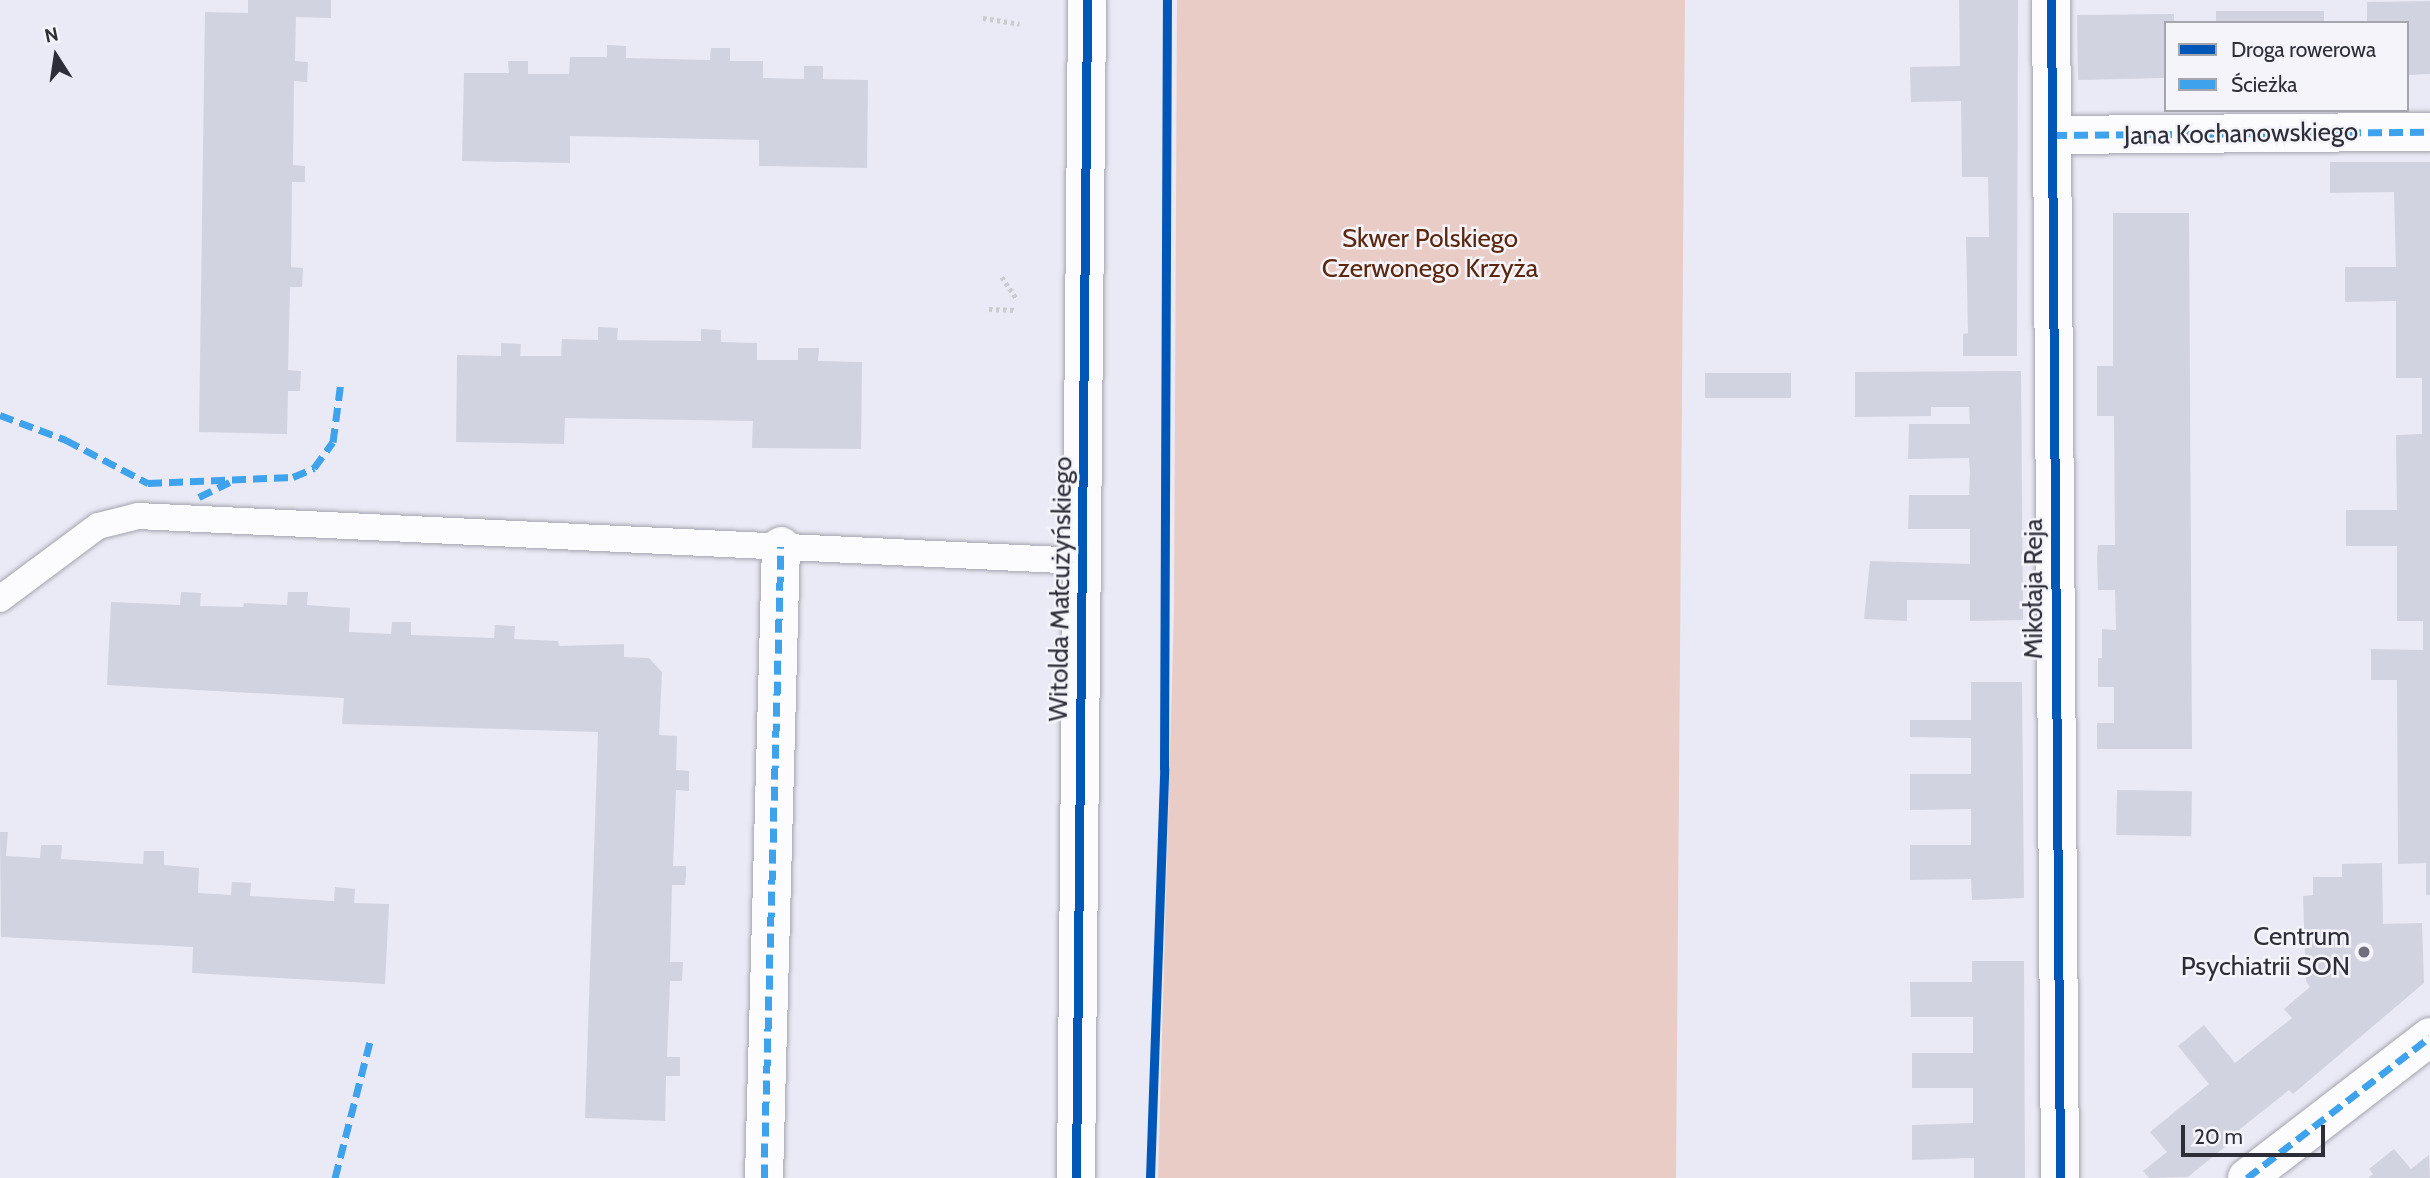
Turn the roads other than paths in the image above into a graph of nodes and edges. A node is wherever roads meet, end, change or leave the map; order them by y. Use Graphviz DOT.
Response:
graph roads {
  1 [pos="1087,0"];
  2 [pos="2051,0"];
  3 [pos="2430,132"];
  4 [pos="2053,135"];
  5 [pos="781,546"];
  6 [pos="1082,561"];
  7 [pos="0,599"];
  8 [pos="2430,1037"];
  9 [pos="764,1178"];
  10 [pos="1076,1178"];
  11 [pos="2060,1178"];
  12 [pos="2247,1178"];
  1 -- 6 [label="street, Witolda Małcużyńskiego"];
  2 -- 4 [label="street, Mikołaja Reja"];
  3 -- 4 [label="street, Jana Kochanowskiego"];
  4 -- 11 [label="street, Mikołaja Reja"];
  5 -- 6 [label="lane"];
  5 -- 7 [label="lane"];
  5 -- 9 [label="street"];
  6 -- 10 [label="street, Witolda Małcużyńskiego"];
  8 -- 12 [label="street"];
}
